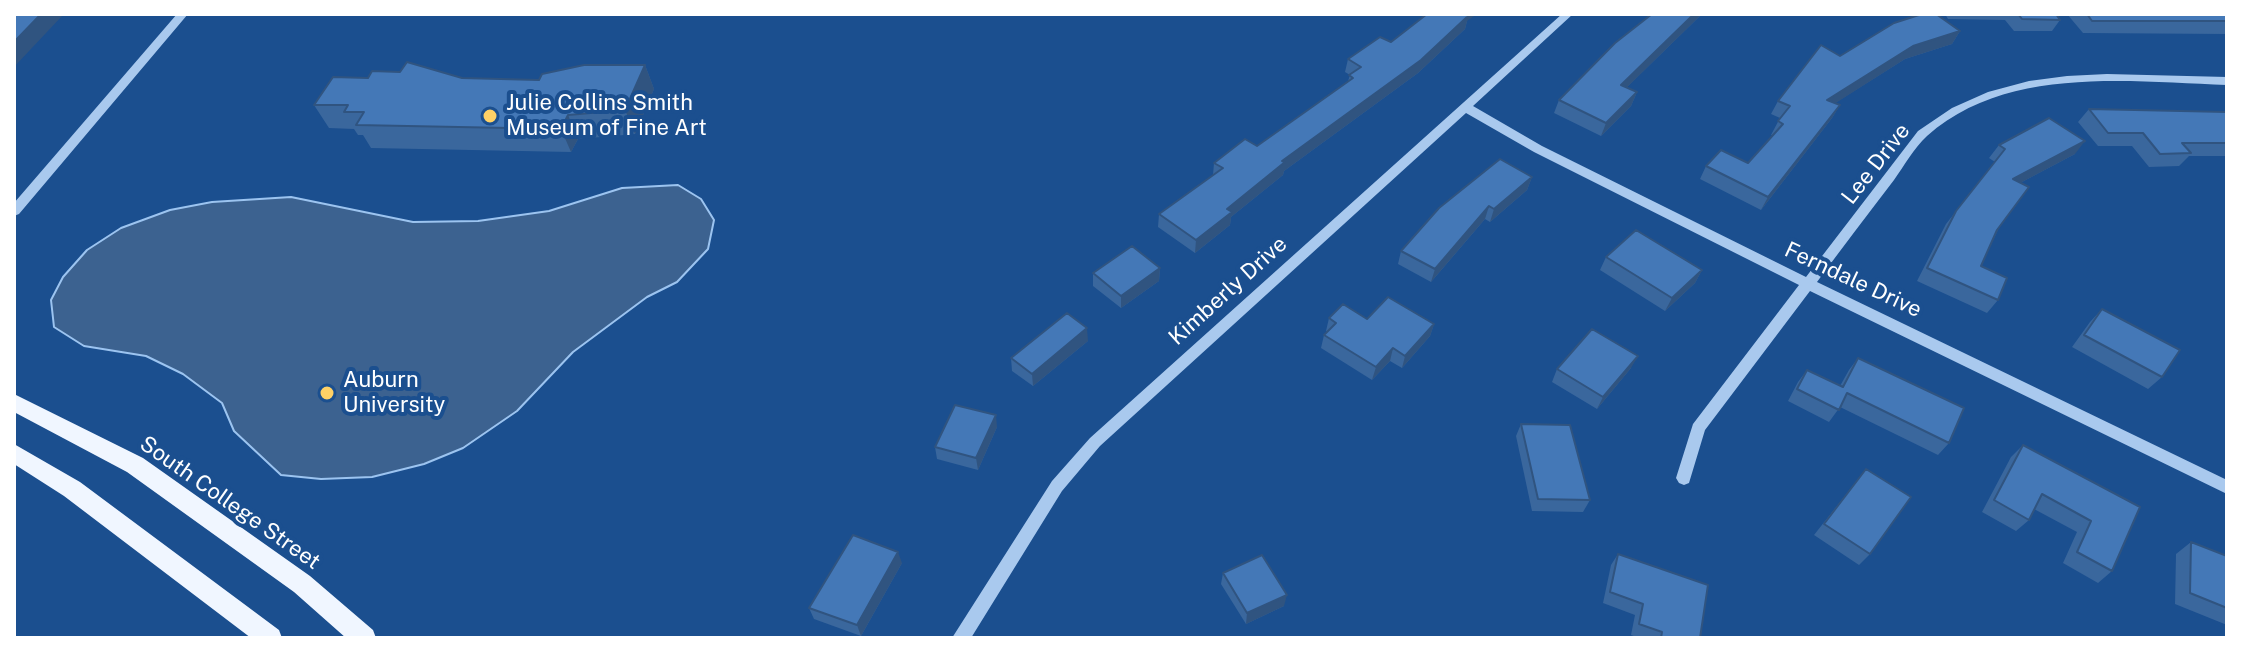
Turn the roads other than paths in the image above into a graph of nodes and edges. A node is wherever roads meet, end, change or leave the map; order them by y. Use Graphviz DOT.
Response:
graph roads {
  1 [pos="183,14"];
  2 [pos="1568,14"];
  3 [pos="2227,81"];
  4 [pos="1464,106"];
  5 [pos="14,211"];
  6 [pos="1810,285"];
  7 [pos="14,402"];
  8 [pos="14,453"];
  9 [pos="1684,478"];
  10 [pos="2227,487"];
  11 [pos="270,638"];
  12 [pos="364,638"];
  13 [pos="961,638"];
  1 -- 5 [label="street"];
  2 -- 4 [label="street, Kimberly Drive"];
  3 -- 6 [label="street, Lee Drive"];
  4 -- 6 [label="street, Ferndale Drive"];
  4 -- 13 [label="street, Kimberly Drive"];
  6 -- 9 [label="street, Lee Drive"];
  6 -- 10 [label="street, Ferndale Drive"];
  7 -- 12 [label="main road, South College Street"];
  8 -- 11 [label="main road"];
}
